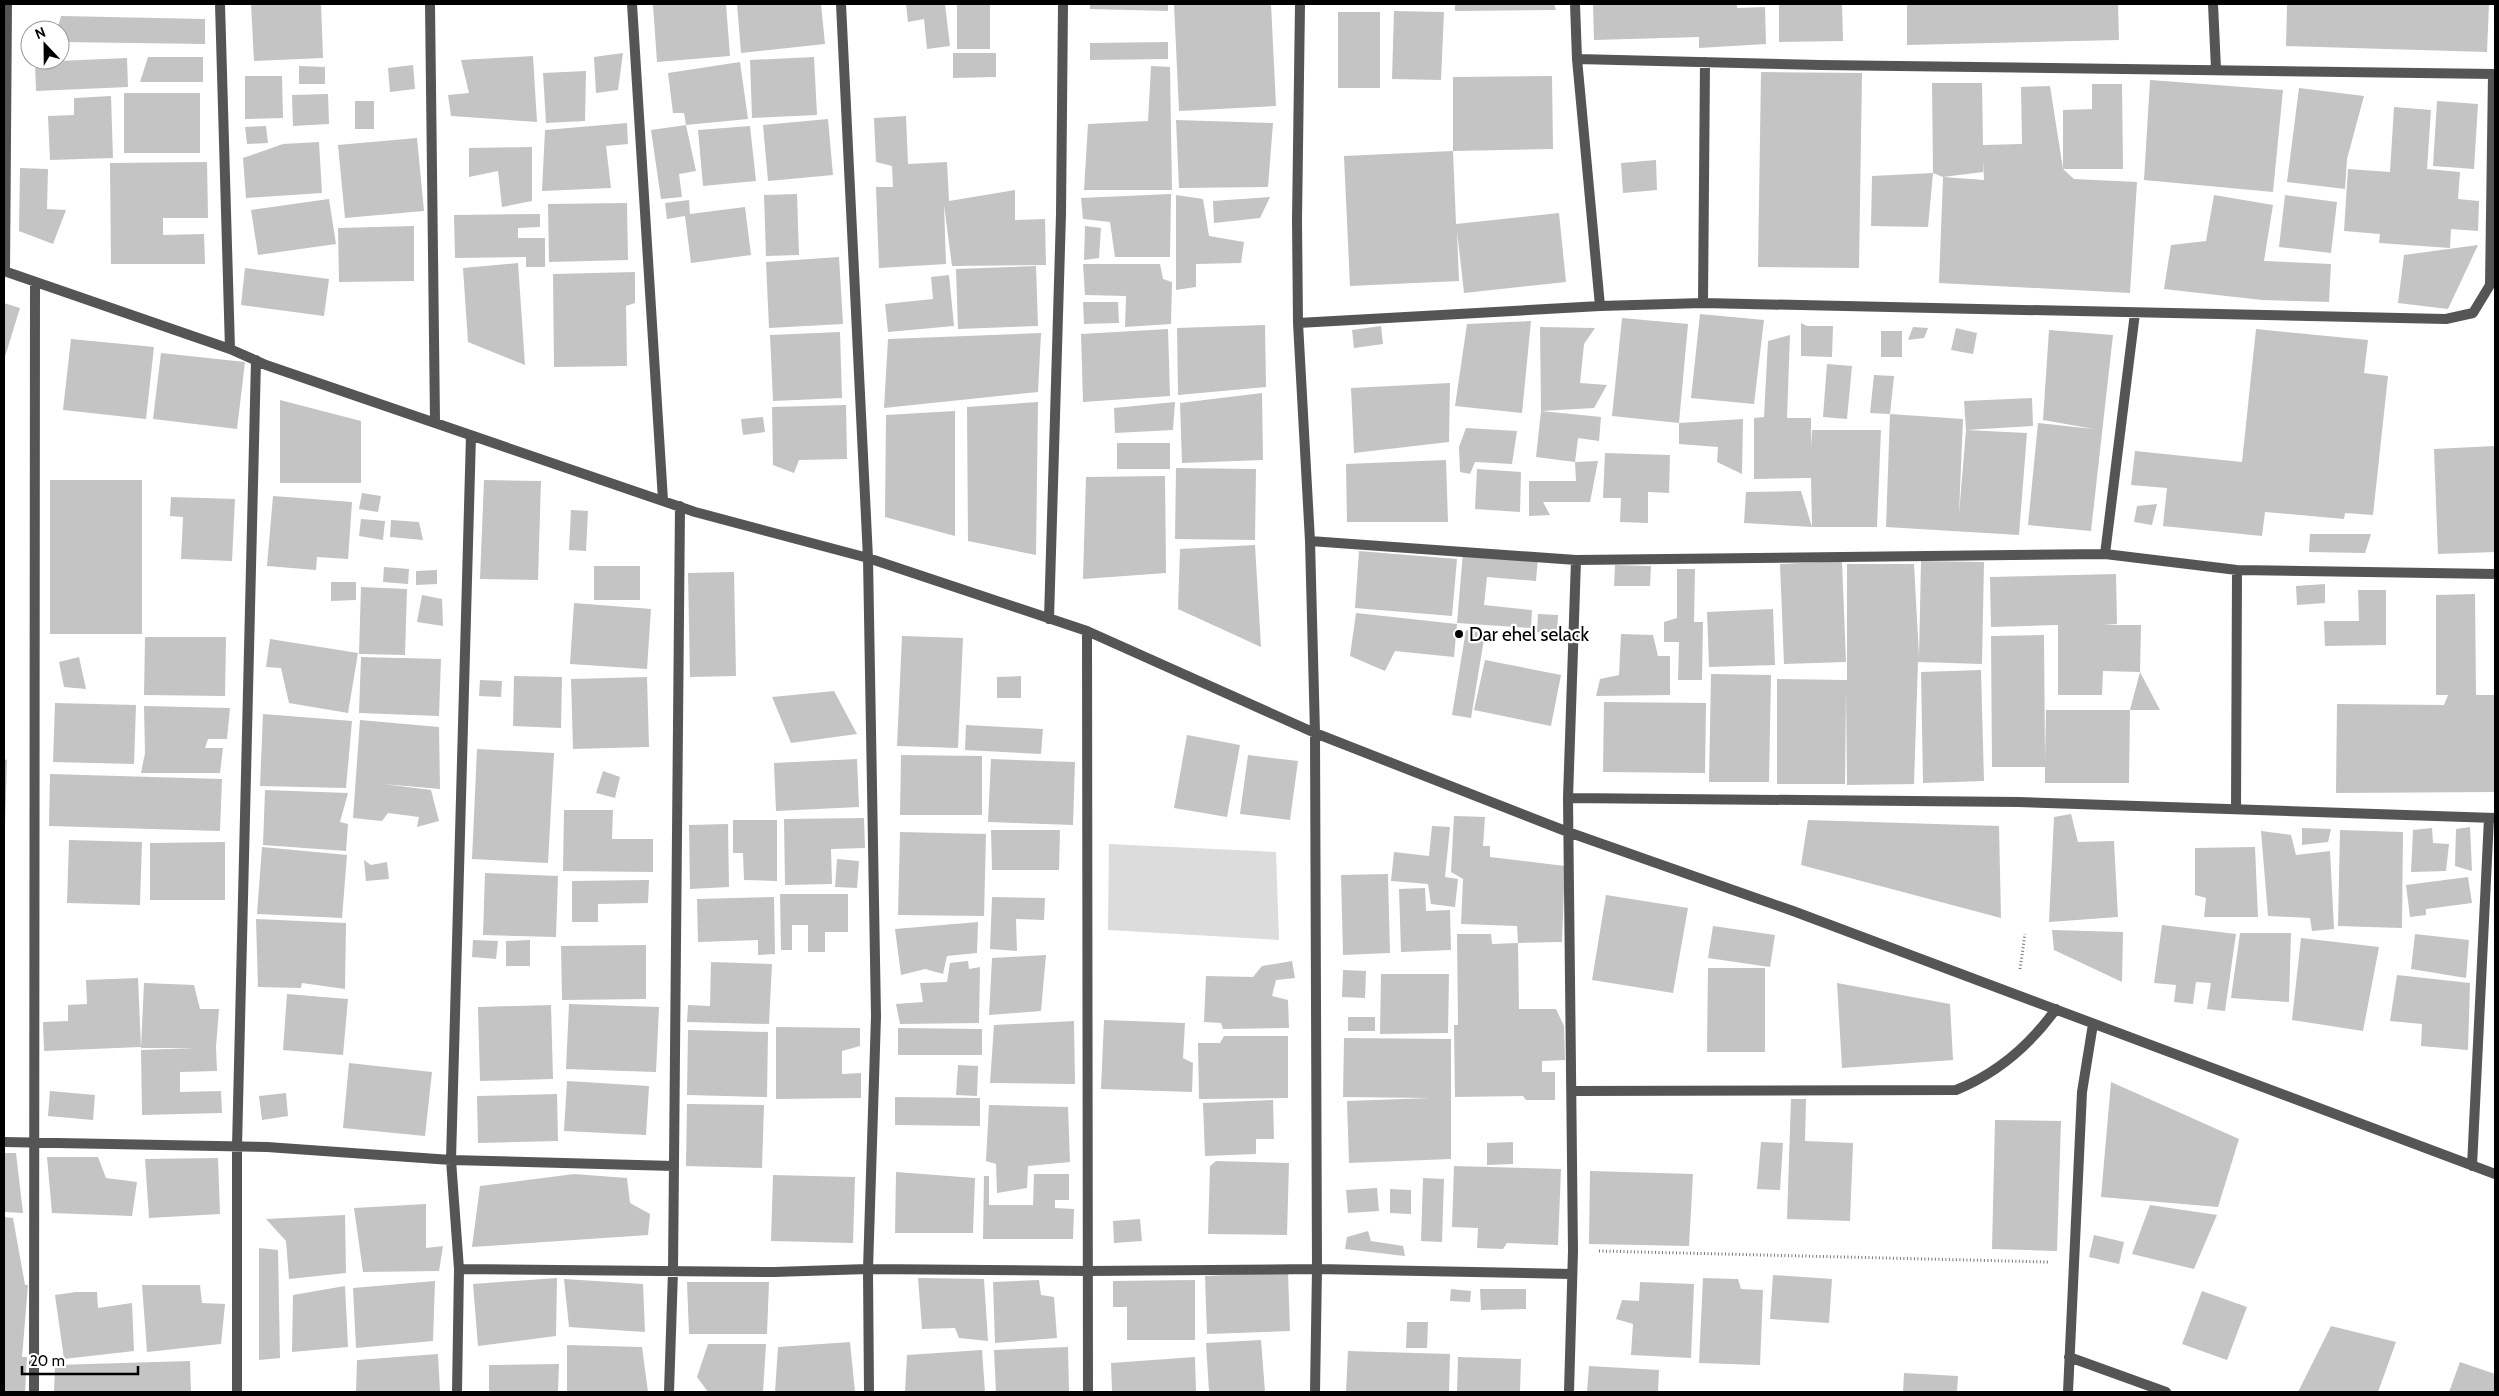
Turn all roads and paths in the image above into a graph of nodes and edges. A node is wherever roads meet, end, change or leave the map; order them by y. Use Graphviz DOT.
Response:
graph roads {
  1 [pos="7,4"];
  2 [pos="220,4"];
  3 [pos="430,4"];
  4 [pos="632,4"];
  5 [pos="842,4"];
  6 [pos="1062,4"];
  7 [pos="1300,4"];
  8 [pos="1575,4"];
  9 [pos="2213,4"];
  10 [pos="1577,59"];
  11 [pos="1705,62"];
  12 [pos="2216,69"];
  13 [pos="2494,74"];
  14 [pos="4,271"];
  15 [pos="35,282"];
  16 [pos="1703,303"];
  17 [pos="1600,306"];
  18 [pos="2135,313"];
  19 [pos="1298,323"];
  20 [pos="230,349"];
  21 [pos="256,360"];
  22 [pos="435,421"];
  23 [pos="471,435"];
  24 [pos="664,500"];
  25 [pos="680,506"];
  26 [pos="1310,540"];
  27 [pos="2105,554"];
  28 [pos="868,558"];
  29 [pos="1576,560"];
  30 [pos="2237,570"];
  31 [pos="2495,574"];
  32 [pos="1049,620"];
  33 [pos="1087,631"];
  34 [pos="1315,733"];
  35 [pos="1568,798"];
  36 [pos="2236,808"];
  37 [pos="2492,818"];
  38 [pos="1568,832"];
  39 [pos="2025,934"];
  40 [pos="2016,994"];
  41 [pos="2056,1009"];
  42 [pos="2093,1024"];
  43 [pos="1573,1090"];
  44 [pos="4,1142"];
  45 [pos="34,1142"];
  46 [pos="237,1147"];
  47 [pos="451,1160"];
  48 [pos="674,1166"];
  49 [pos="2472,1166"];
  50 [pos="2495,1174"];
  51 [pos="1573,1251"];
  52 [pos="2074,1263"];
  53 [pos="459,1269"];
  54 [pos="868,1269"];
  55 [pos="1317,1269"];
  56 [pos="674,1271"];
  57 [pos="1088,1271"];
  58 [pos="1572,1274"];
  59 [pos="2069,1357"];
  60 [pos="34,1392"];
  61 [pos="237,1392"];
  62 [pos="457,1392"];
  63 [pos="669,1392"];
  64 [pos="869,1392"];
  65 [pos="1088,1392"];
  66 [pos="1315,1392"];
  67 [pos="1570,1392"];
  68 [pos="2068,1392"];
  69 [pos="2166,1392"];
  1 -- 14 [label="street"];
  2 -- 20 [label="street"];
  3 -- 22 [label="street"];
  4 -- 24 [label="street"];
  5 -- 28 [label="street"];
  6 -- 32 [label="street"];
  7 -- 19 [label="street"];
  8 -- 10 [label="street"];
  9 -- 12 [label="street"];
  10 -- 11 [label="street"];
  10 -- 17 [label="street"];
  11 -- 12 [label="street"];
  11 -- 16 [label="street"];
  12 -- 13 [label="street"];
  13 -- 18 [label="street"];
  14 -- 15 [label="street"];
  15 -- 20 [label="street"];
  15 -- 45 [label="street"];
  16 -- 17 [label="street"];
  16 -- 18 [label="street"];
  17 -- 19 [label="street"];
  18 -- 27 [label="street"];
  19 -- 26 [label="street"];
  20 -- 21 [label="street"];
  21 -- 22 [label="street"];
  21 -- 46 [label="street"];
  22 -- 23 [label="street"];
  23 -- 24 [label="street"];
  23 -- 47 [label="street"];
  24 -- 25 [label="street"];
  25 -- 28 [label="street"];
  25 -- 48 [label="street"];
  26 -- 29 [label="street"];
  26 -- 34 [label="street"];
  27 -- 29 [label="street"];
  27 -- 30 [label="street"];
  28 -- 32 [label="street"];
  28 -- 54 [label="street"];
  29 -- 35 [label="street"];
  30 -- 31 [label="street"];
  30 -- 36 [label="street"];
  32 -- 33 [label="street"];
  33 -- 34 [label="street"];
  33 -- 57 [label="street"];
  34 -- 38 [label="street"];
  34 -- 55 [label="street"];
  35 -- 36 [label="street"];
  35 -- 38 [label="street"];
  36 -- 37 [label="street"];
  37 -- 49 [label="street"];
  38 -- 40 [label="street"];
  38 -- 43 [label="street"];
  39 -- 40 [label="path"];
  40 -- 41 [label="street"];
  41 -- 42 [label="street"];
  41 -- 43 [label="street"];
  42 -- 49 [label="street"];
  42 -- 52 [label="street"];
  43 -- 51 [label="street"];
  44 -- 45 [label="street"];
  45 -- 46 [label="street"];
  45 -- 60 [label="street"];
  46 -- 47 [label="street"];
  46 -- 61 [label="street"];
  47 -- 48 [label="street"];
  47 -- 53 [label="street"];
  48 -- 56 [label="street"];
  49 -- 50 [label="street"];
  51 -- 52 [label="path"];
  51 -- 58 [label="street"];
  52 -- 59 [label="street"];
  53 -- 56 [label="street"];
  53 -- 62 [label="street"];
  54 -- 56 [label="street"];
  54 -- 57 [label="street"];
  54 -- 64 [label="street"];
  55 -- 57 [label="street"];
  55 -- 58 [label="street"];
  55 -- 66 [label="street"];
  56 -- 63 [label="street"];
  57 -- 65 [label="street"];
  58 -- 67 [label="street"];
  59 -- 68 [label="street"];
  59 -- 69 [label="street"];
}
